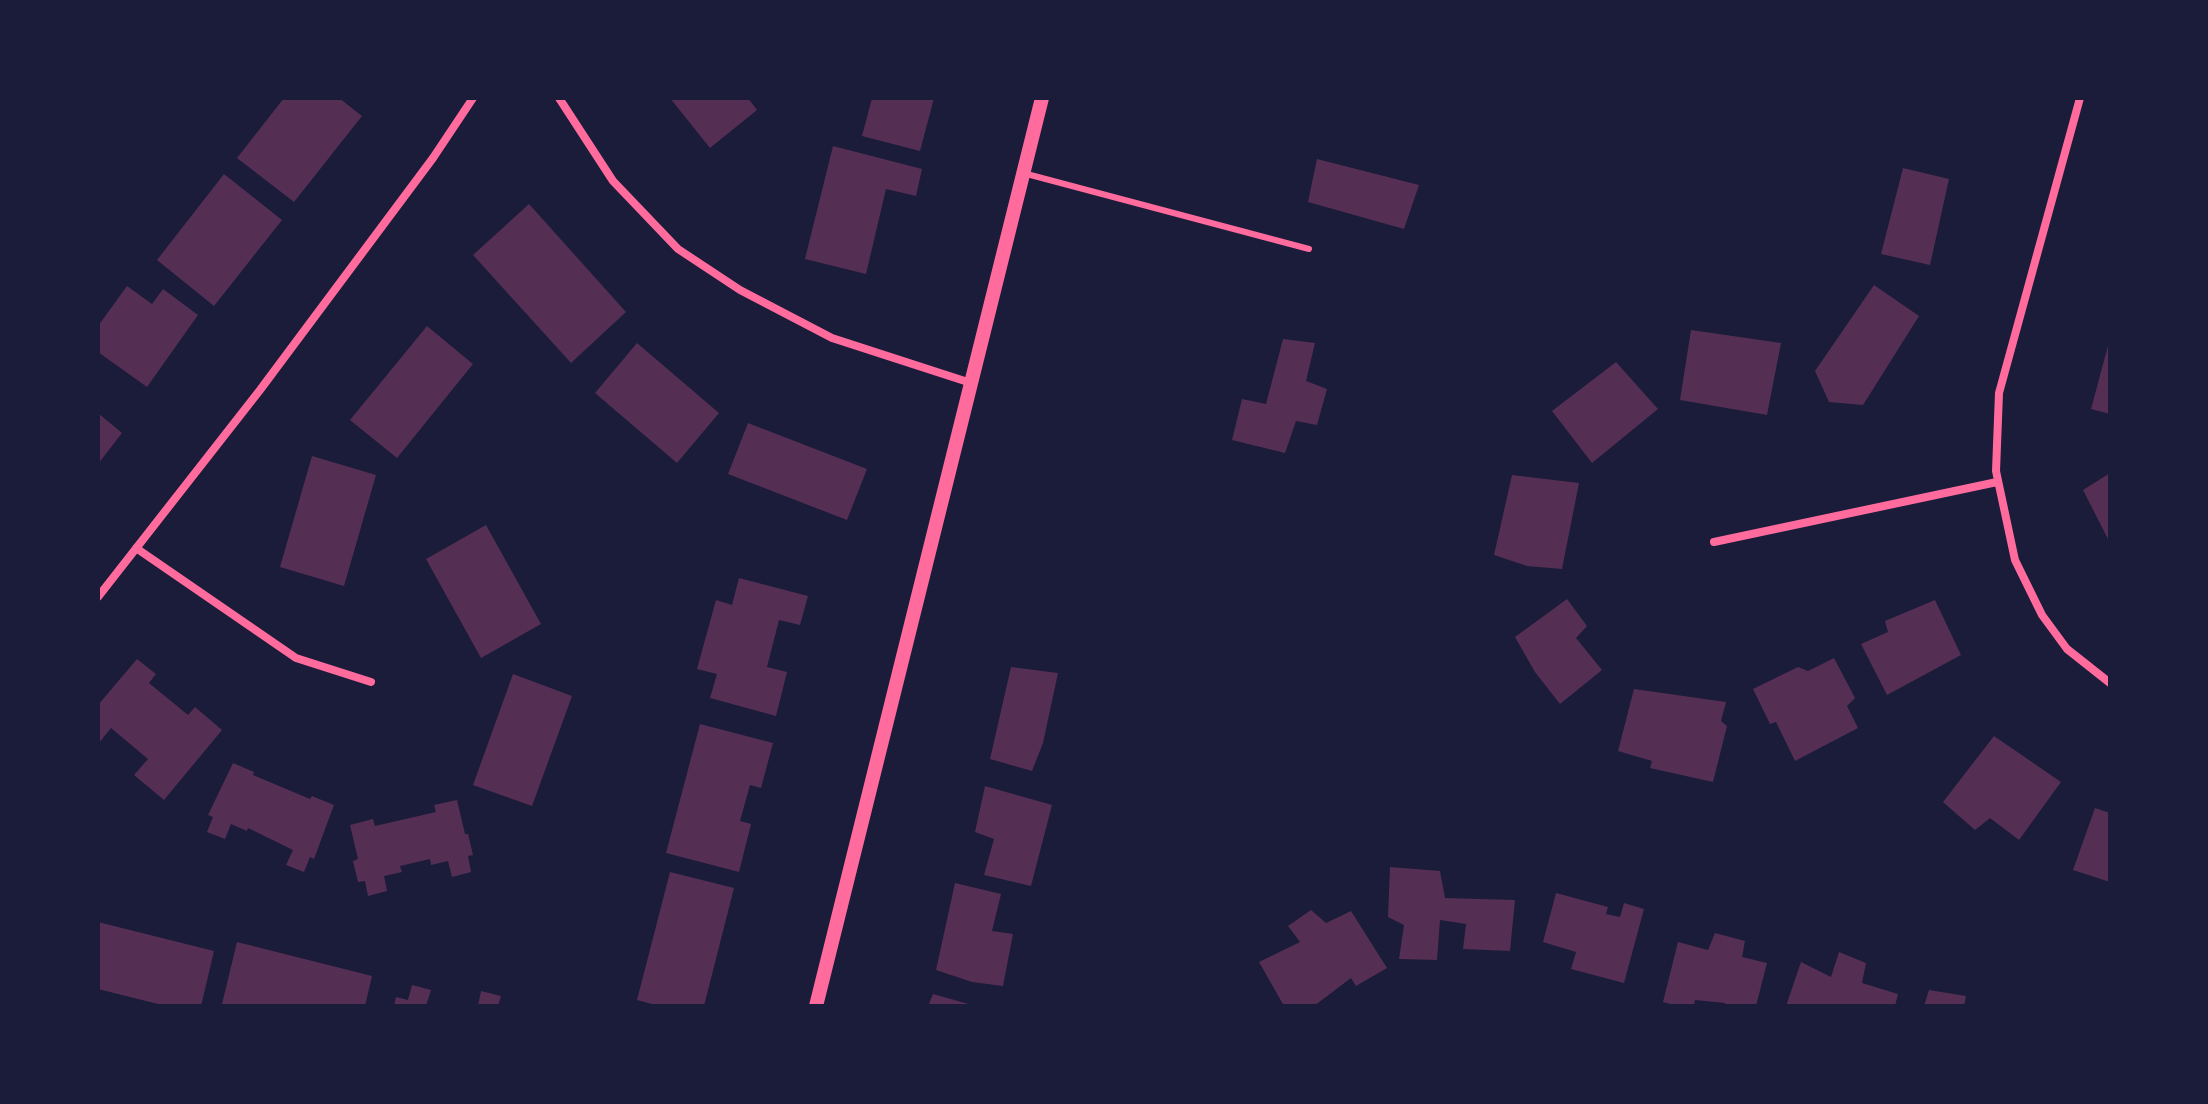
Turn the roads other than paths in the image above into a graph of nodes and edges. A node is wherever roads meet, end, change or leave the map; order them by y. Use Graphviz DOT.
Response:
graph roads {
  1 [pos="473,98"];
  2 [pos="559,98"];
  3 [pos="1042,98"];
  4 [pos="2080,98"];
  5 [pos="1023,173"];
  6 [pos="1309,249"];
  7 [pos="971,383"];
  8 [pos="1997,482"];
  9 [pos="1714,542"];
  10 [pos="136,548"];
  11 [pos="98,597"];
  12 [pos="371,682"];
  13 [pos="2110,683"];
  14 [pos="816,1006"];
  1 -- 10 [label="street"];
  2 -- 7 [label="street"];
  3 -- 5 [label="street"];
  4 -- 8 [label="street"];
  5 -- 6 [label="lane"];
  5 -- 7 [label="street"];
  7 -- 14 [label="street"];
  8 -- 9 [label="street"];
  8 -- 13 [label="street"];
  10 -- 11 [label="street"];
  10 -- 12 [label="street"];
}
